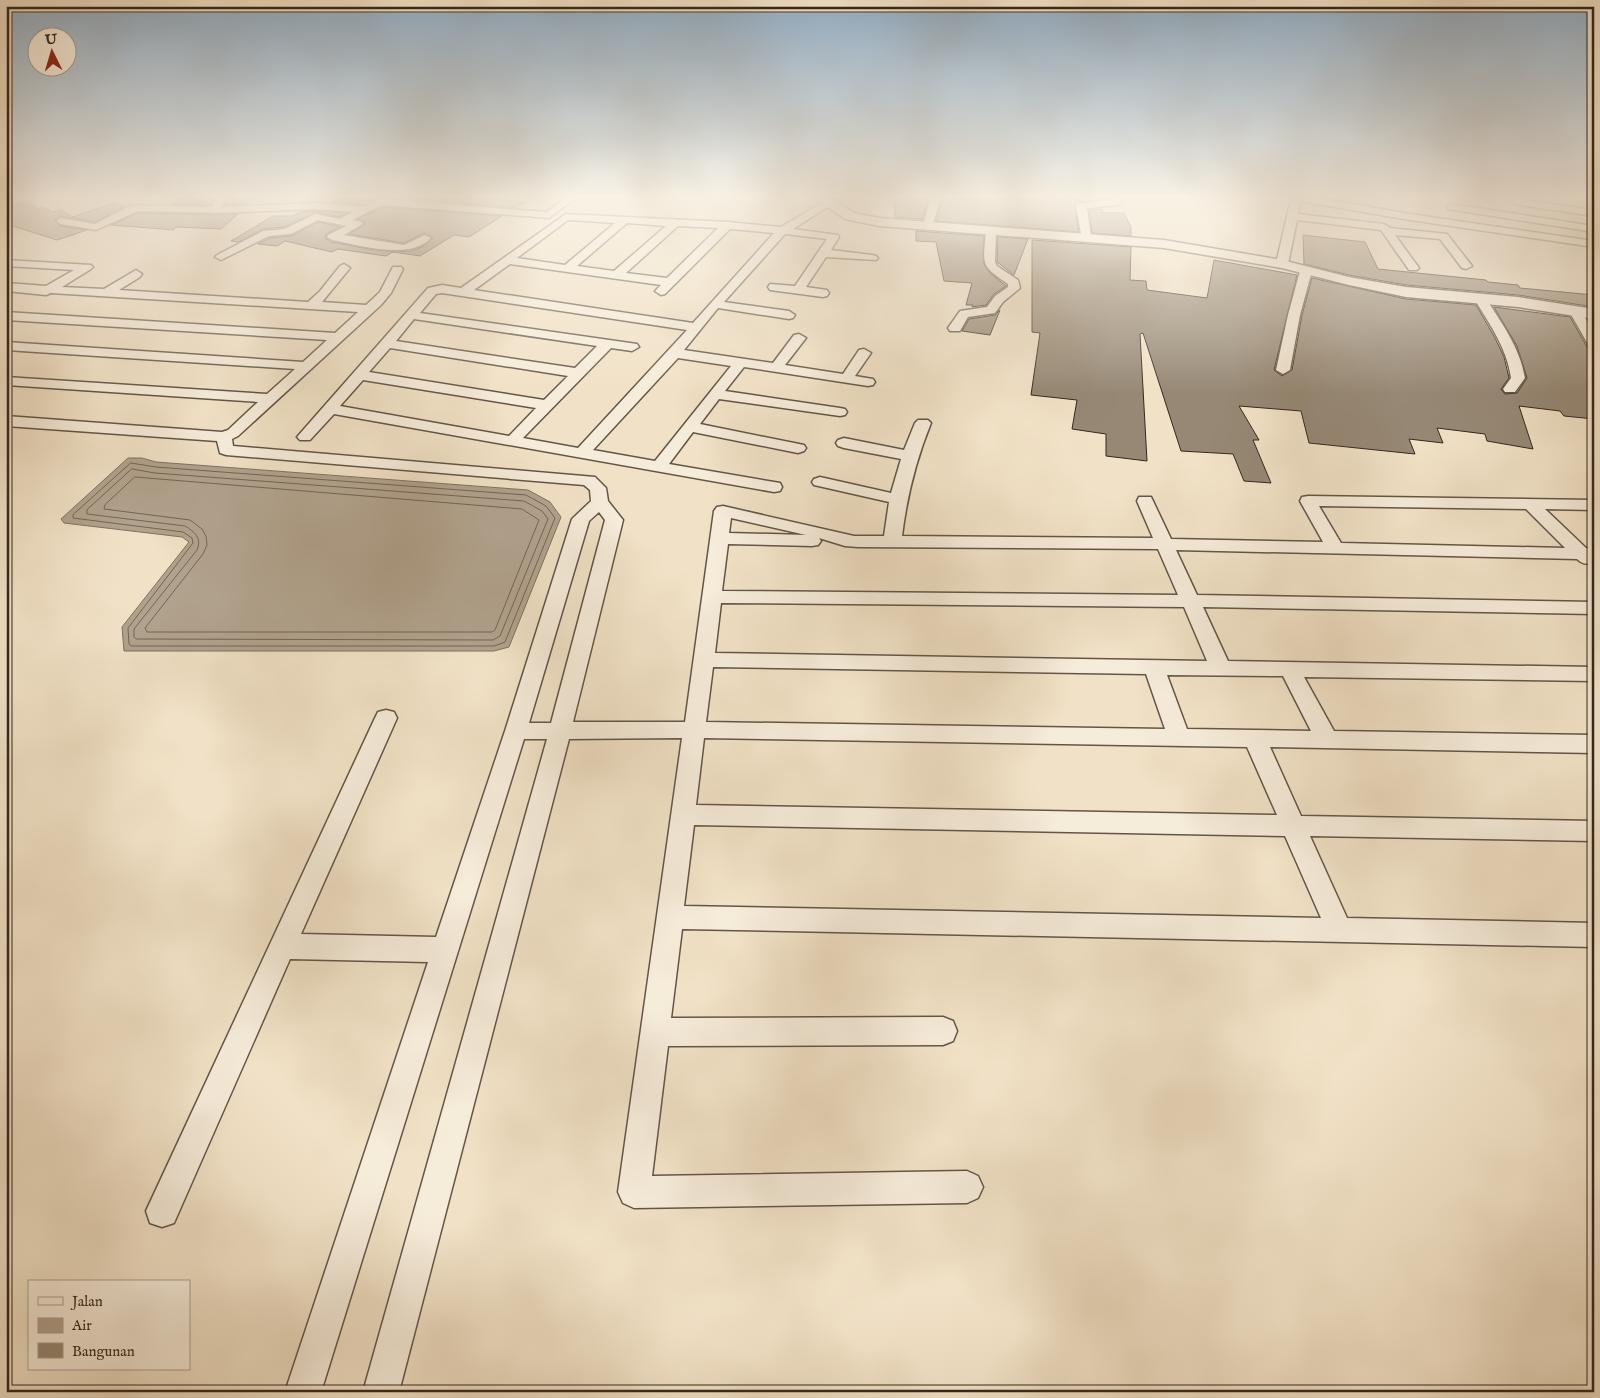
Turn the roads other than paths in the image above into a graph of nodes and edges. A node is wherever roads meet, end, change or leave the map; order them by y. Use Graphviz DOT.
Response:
graph roads {
  1 [pos="503,262"];
  2 [pos="521,262"];
  3 [pos="574,262"];
  4 [pos="631,262"];
  5 [pos="690,262"];
  6 [pos="751,262"];
  7 [pos="817,262"];
  8 [pos="989,262"];
  9 [pos="1272,262"];
  10 [pos="1409,262"];
  11 [pos="1463,262"];
  12 [pos="6,263"];
  13 [pos="1282,264"];
  14 [pos="1466,266"];
  15 [pos="344,268"];
  16 [pos="1413,268"];
  17 [pos="397,269"];
  18 [pos="566,269"];
  19 [pos="1306,271"];
  20 [pos="136,274"];
  21 [pos="615,276"];
  22 [pos="476,283"];
  23 [pos="6,287"];
  24 [pos="774,287"];
  25 [pos="49,290"];
  26 [pos="798,290"];
  27 [pos="464,292"];
  28 [pos="107,293"];
  29 [pos="823,293"];
  30 [pos="1481,300"];
  31 [pos="310,306"];
  32 [pos="369,309"];
  33 [pos="1575,311"];
  34 [pos="1594,314"];
  35 [pos="411,315"];
  36 [pos="699,315"];
  37 [pos="789,315"];
  38 [pos="6,316"];
  39 [pos="954,328"];
  40 [pos="338,337"];
  41 [pos="799,338"];
  42 [pos="1594,343"];
  43 [pos="388,344"];
  44 [pos="607,344"];
  45 [pos="6,346"];
  46 [pos="632,347"];
  47 [pos="676,353"];
  48 [pos="864,353"];
  49 [pos="740,363"];
  50 [pos="307,366"];
  51 [pos="777,367"];
  52 [pos="1283,370"];
  53 [pos="578,373"];
  54 [pos="360,375"];
  55 [pos="847,378"];
  56 [pos="6,381"];
  57 [pos="868,382"];
  58 [pos="1510,389"];
  59 [pos="716,394"];
  60 [pos="271,399"];
  61 [pos="547,405"];
  62 [pos="330,409"];
  63 [pos="840,412"];
  64 [pos="6,421"];
  65 [pos="922,423"];
  66 [pos="689,427"];
  67 [pos="224,437"];
  68 [pos="305,437"];
  69 [pos="510,442"];
  70 [pos="844,444"];
  71 [pos="798,448"];
  72 [pos="582,453"];
  73 [pos="910,456"];
  74 [pos="659,466"];
  75 [pos="820,482"];
  76 [pos="774,487"];
  77 [pos="1313,488"];
  78 [pos="898,499"];
  79 [pos="1145,501"];
  80 [pos="600,502"];
  81 [pos="1529,503"];
  82 [pos="1594,505"];
  83 [pos="720,538"];
  84 [pos="858,542"];
  85 [pos="892,543"];
  86 [pos="1165,544"];
  87 [pos="1335,548"];
  88 [pos="1590,558"];
  89 [pos="712,597"];
  90 [pos="1191,601"];
  91 [pos="1594,608"];
  92 [pos="704,660"];
  93 [pos="1154,667"];
  94 [pos="1221,668"];
  95 [pos="1290,669"];
  96 [pos="1594,674"];
  97 [pos="386,718"];
  98 [pos="560,730"];
  99 [pos="695,730"];
  100 [pos="516,731"];
  101 [pos="1179,738"];
  102 [pos="1255,739"];
  103 [pos="1327,740"];
  104 [pos="1594,744"];
  105 [pos="684,814"];
  106 [pos="1292,826"];
  107 [pos="1594,831"];
  108 [pos="670,917"];
  109 [pos="1339,930"];
  110 [pos="1594,935"];
  111 [pos="282,946"];
  112 [pos="444,950"];
  113 [pos="942,1031"];
  114 [pos="655,1032"];
  115 [pos="967,1187"];
  116 [pos="162,1211"];
  117 [pos="303,1392"];
  118 [pos="381,1392"];
  1 -- 22 [label="street"];
  2 -- 18 [label="street"];
  3 -- 18 [label="street"];
  4 -- 21 [label="street"];
  5 -- 21 [label="street"];
  6 -- 36 [label="street"];
  7 -- 26 [label="street"];
  8 -- 39 [label="street"];
  9 -- 13 [label="street"];
  10 -- 16 [label="street"];
  11 -- 14 [label="street"];
  12 -- 25 [label="street"];
  13 -- 19 [label="street"];
  15 -- 31 [label="street"];
  17 -- 32 [label="street"];
  18 -- 21 [label="street"];
  19 -- 30 [label="street"];
  19 -- 52 [label="street"];
  20 -- 28 [label="street"];
  22 -- 27 [label="street"];
  22 -- 36 [label="street"];
  23 -- 25 [label="street"];
  24 -- 26 [label="street"];
  25 -- 28 [label="street"];
  25 -- 38 [label="street"];
  26 -- 29 [label="street"];
  27 -- 35 [label="street"];
  27 -- 36 [label="street"];
  28 -- 31 [label="street"];
  30 -- 33 [label="street"];
  30 -- 58 [label="street"];
  31 -- 32 [label="street"];
  32 -- 40 [label="street"];
  33 -- 34 [label="street"];
  33 -- 42 [label="street"];
  35 -- 43 [label="street"];
  35 -- 44 [label="street"];
  36 -- 37 [label="street"];
  36 -- 47 [label="street"];
  38 -- 40 [label="street"];
  40 -- 50 [label="street"];
  41 -- 51 [label="street"];
  43 -- 53 [label="street"];
  43 -- 54 [label="street"];
  44 -- 46 [label="street"];
  44 -- 53 [label="street"];
  45 -- 50 [label="street"];
  47 -- 49 [label="street"];
  47 -- 72 [label="street"];
  48 -- 55 [label="street"];
  49 -- 51 [label="street"];
  49 -- 59 [label="street"];
  50 -- 60 [label="street"];
  51 -- 55 [label="street"];
  53 -- 61 [label="street"];
  54 -- 61 [label="street"];
  54 -- 62 [label="street"];
  55 -- 57 [label="street"];
  56 -- 60 [label="street"];
  59 -- 63 [label="street"];
  59 -- 66 [label="street"];
  60 -- 67 [label="street"];
  61 -- 69 [label="street"];
  62 -- 68 [label="street"];
  62 -- 69 [label="street"];
  64 -- 67 [label="street"];
  65 -- 73 [label="street"];
  66 -- 71 [label="street"];
  66 -- 74 [label="street"];
  67 -- 80 [label="street"];
  69 -- 72 [label="street"];
  70 -- 73 [label="street"];
  72 -- 74 [label="street"];
  73 -- 78 [label="street"];
  74 -- 76 [label="street"];
  75 -- 78 [label="street"];
  77 -- 81 [label="street"];
  78 -- 85 [label="street"];
  79 -- 86 [label="street"];
  80 -- 98 [label="street"];
  80 -- 100 [label="street"];
  81 -- 82 [label="street"];
  81 -- 87 [label="street"];
  81 -- 88 [label="street"];
  83 -- 84 [label="street"];
  83 -- 84 [label="street"];
  83 -- 89 [label="street"];
  84 -- 85 [label="street"];
  85 -- 86 [label="street"];
  86 -- 87 [label="street"];
  86 -- 90 [label="street"];
  87 -- 88 [label="street"];
  89 -- 90 [label="street"];
  89 -- 92 [label="street"];
  90 -- 91 [label="street"];
  90 -- 94 [label="street"];
  92 -- 93 [label="street"];
  92 -- 99 [label="street"];
  93 -- 94 [label="street"];
  93 -- 101 [label="street"];
  94 -- 95 [label="street"];
  95 -- 96 [label="street"];
  95 -- 103 [label="street"];
  97 -- 111 [label="street"];
  98 -- 99 [label="street"];
  98 -- 100 [label="street"];
  98 -- 118 [label="street"];
  99 -- 101 [label="street"];
  99 -- 105 [label="street"];
  100 -- 112 [label="street"];
  101 -- 102 [label="street"];
  102 -- 103 [label="street"];
  102 -- 106 [label="street"];
  103 -- 104 [label="street"];
  105 -- 106 [label="street"];
  105 -- 108 [label="street"];
  106 -- 107 [label="street"];
  106 -- 109 [label="street"];
  108 -- 109 [label="street"];
  108 -- 114 [label="street"];
  109 -- 110 [label="street"];
  111 -- 112 [label="street"];
  111 -- 116 [label="street"];
  112 -- 117 [label="street"];
  113 -- 114 [label="street"];
  114 -- 115 [label="street"];
}
